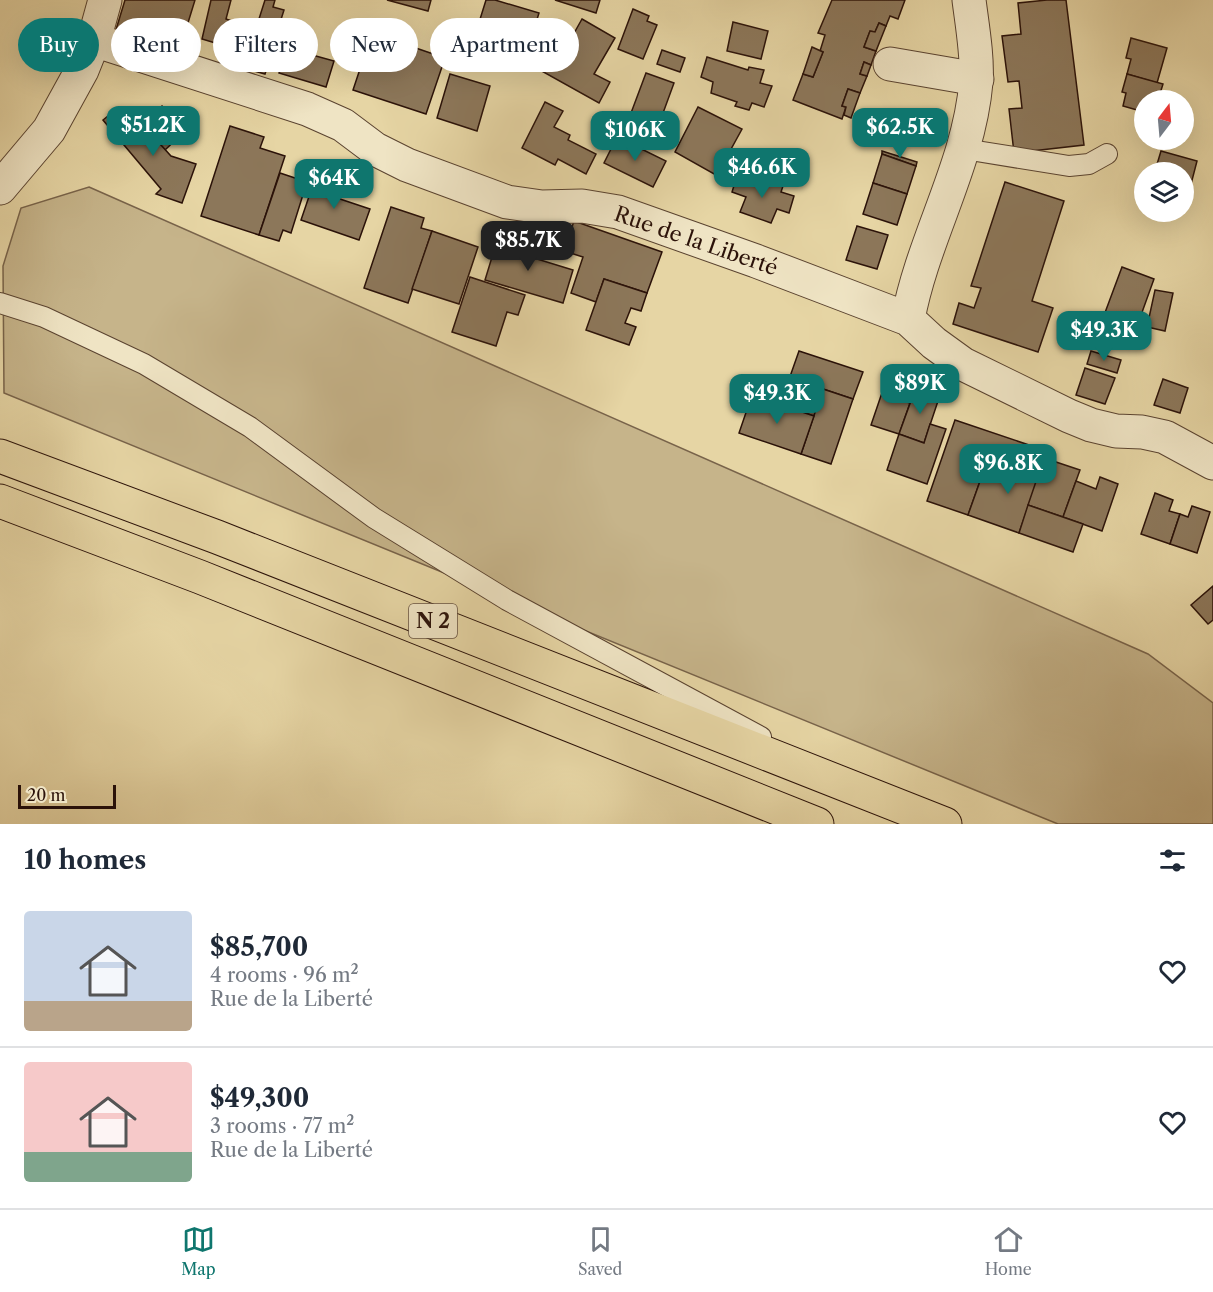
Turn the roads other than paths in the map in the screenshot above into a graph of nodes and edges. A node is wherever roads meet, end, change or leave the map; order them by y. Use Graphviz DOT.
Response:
graph roads {
  1 [pos="105,0"];
  2 [pos="969,0"];
  3 [pos="99,22"];
  4 [pos="99,42"];
  5 [pos="890,63"];
  6 [pos="81,72"];
  7 [pos="977,79"];
  8 [pos="964,149"];
  9 [pos="1107,154"];
  10 [pos="0,188"];
  11 [pos="0,303"];
  12 [pos="908,319"];
  13 [pos="0,456"];
  14 [pos="1213,464"];
  15 [pos="0,501"];
  16 [pos="864,791"];
  17 [pos="818,824"];
  18 [pos="945,824"];
  1 -- 3 [label="street"];
  2 -- 7 [label="street"];
  4 -- 12 [label="street, Rue de la Liberté"];
  5 -- 7 [label="street"];
  6 -- 10 [label="street"];
  7 -- 8 [label="street"];
  8 -- 9 [label="lane"];
  8 -- 12 [label="street"];
  11 -- 16 [label="lane"];
  12 -- 14 [label="street, Rue de la Liberté"];
  13 -- 16 [label="highway, N 2"];
  15 -- 17 [label="highway, N 2"];
  16 -- 18 [label="highway, N 2"];
}
